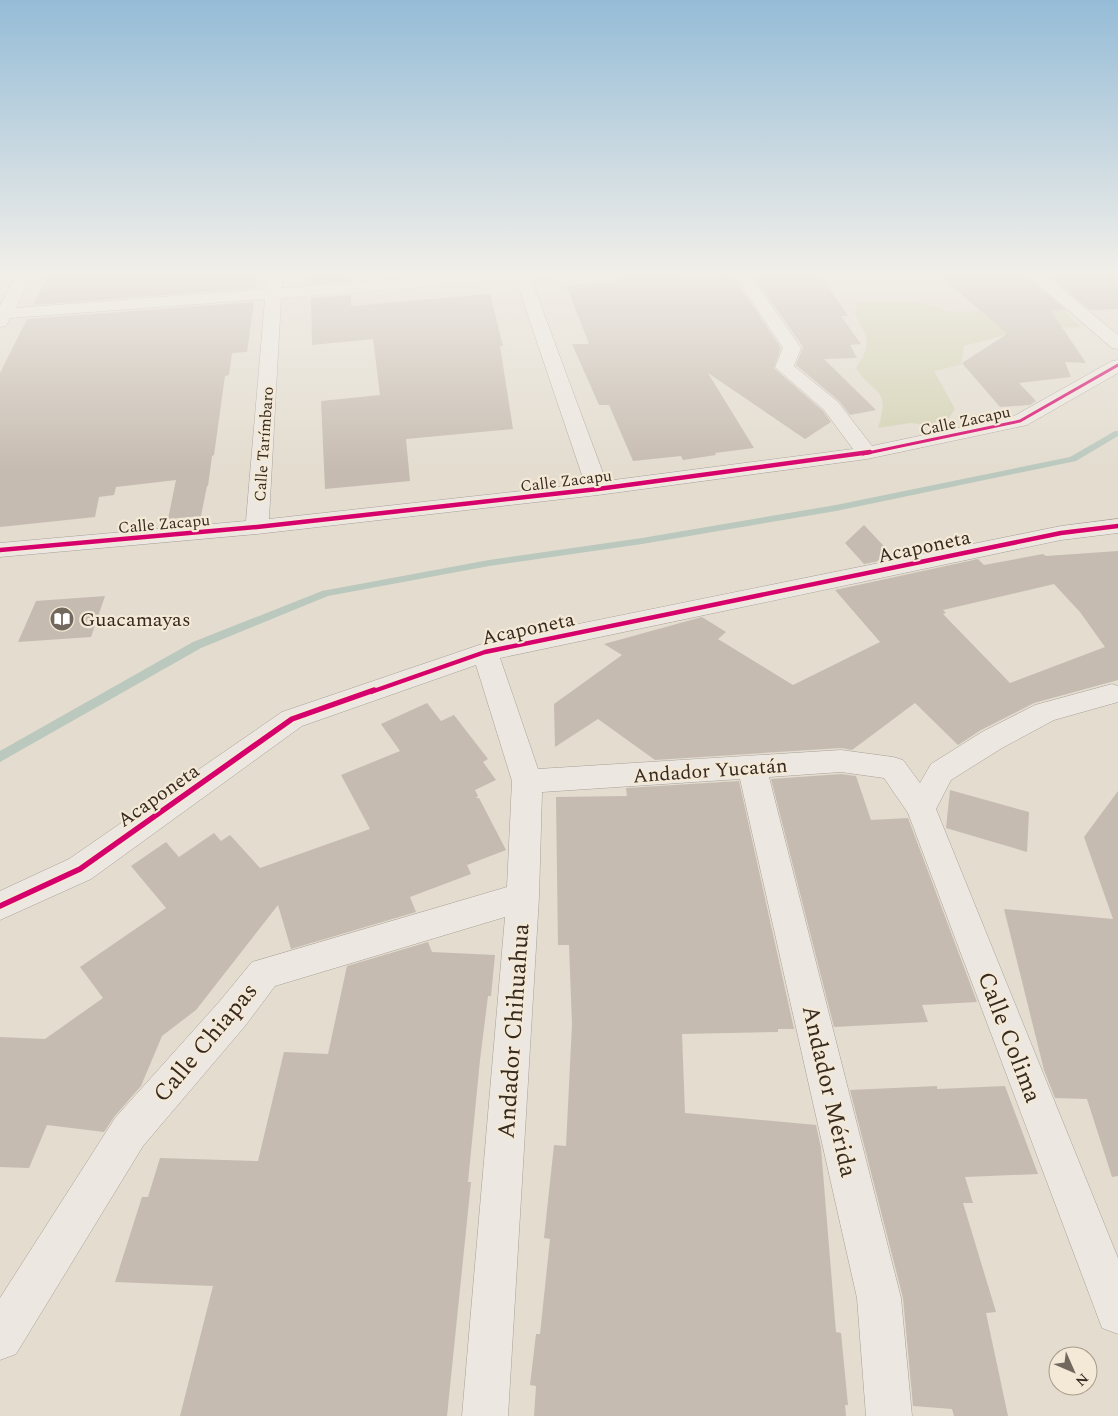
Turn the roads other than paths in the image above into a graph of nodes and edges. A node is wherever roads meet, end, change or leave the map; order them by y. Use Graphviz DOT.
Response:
graph roads {
  1 [pos="271,338"];
  2 [pos="545,338"];
  3 [pos="785,338"];
  4 [pos="1118,365"];
  5 [pos="866,453"];
  6 [pos="598,489"];
  7 [pos="1118,526"];
  8 [pos="257,527"];
  9 [pos="0,550"];
  10 [pos="484,652"];
  11 [pos="1112,694"];
  12 [pos="752,768"];
  13 [pos="893,768"];
  14 [pos="527,781"];
  15 [pos="921,809"];
  16 [pos="523,897"];
  17 [pos="0,906"];
  18 [pos="1118,1312"];
  19 [pos="0,1338"];
  20 [pos="485,1416"];
  21 [pos="890,1416"];
  1 -- 8 [label="street, Calle Tarímbaro"];
  2 -- 6 [label="street"];
  3 -- 5 [label="street"];
  4 -- 5 [label="street, Calle Zacapu"];
  5 -- 6 [label="street, Calle Zacapu"];
  6 -- 8 [label="street, Calle Zacapu"];
  7 -- 10 [label="street, Acaponeta"];
  8 -- 9 [label="street, Calle Zacapu"];
  10 -- 14 [label="street, Andador Chihuahua"];
  10 -- 17 [label="street, Acaponeta"];
  11 -- 15 [label="street"];
  12 -- 13 [label="street, Andador Yucatán"];
  12 -- 14 [label="street, Andador Yucatán"];
  12 -- 21 [label="street, Andador Mérida"];
  13 -- 15 [label="street, Calle Colima"];
  14 -- 16 [label="street, Andador Chihuahua"];
  15 -- 18 [label="street, Calle Colima"];
  16 -- 19 [label="street, Calle Chiapas"];
  16 -- 20 [label="street, Andador Chihuahua"];
}
